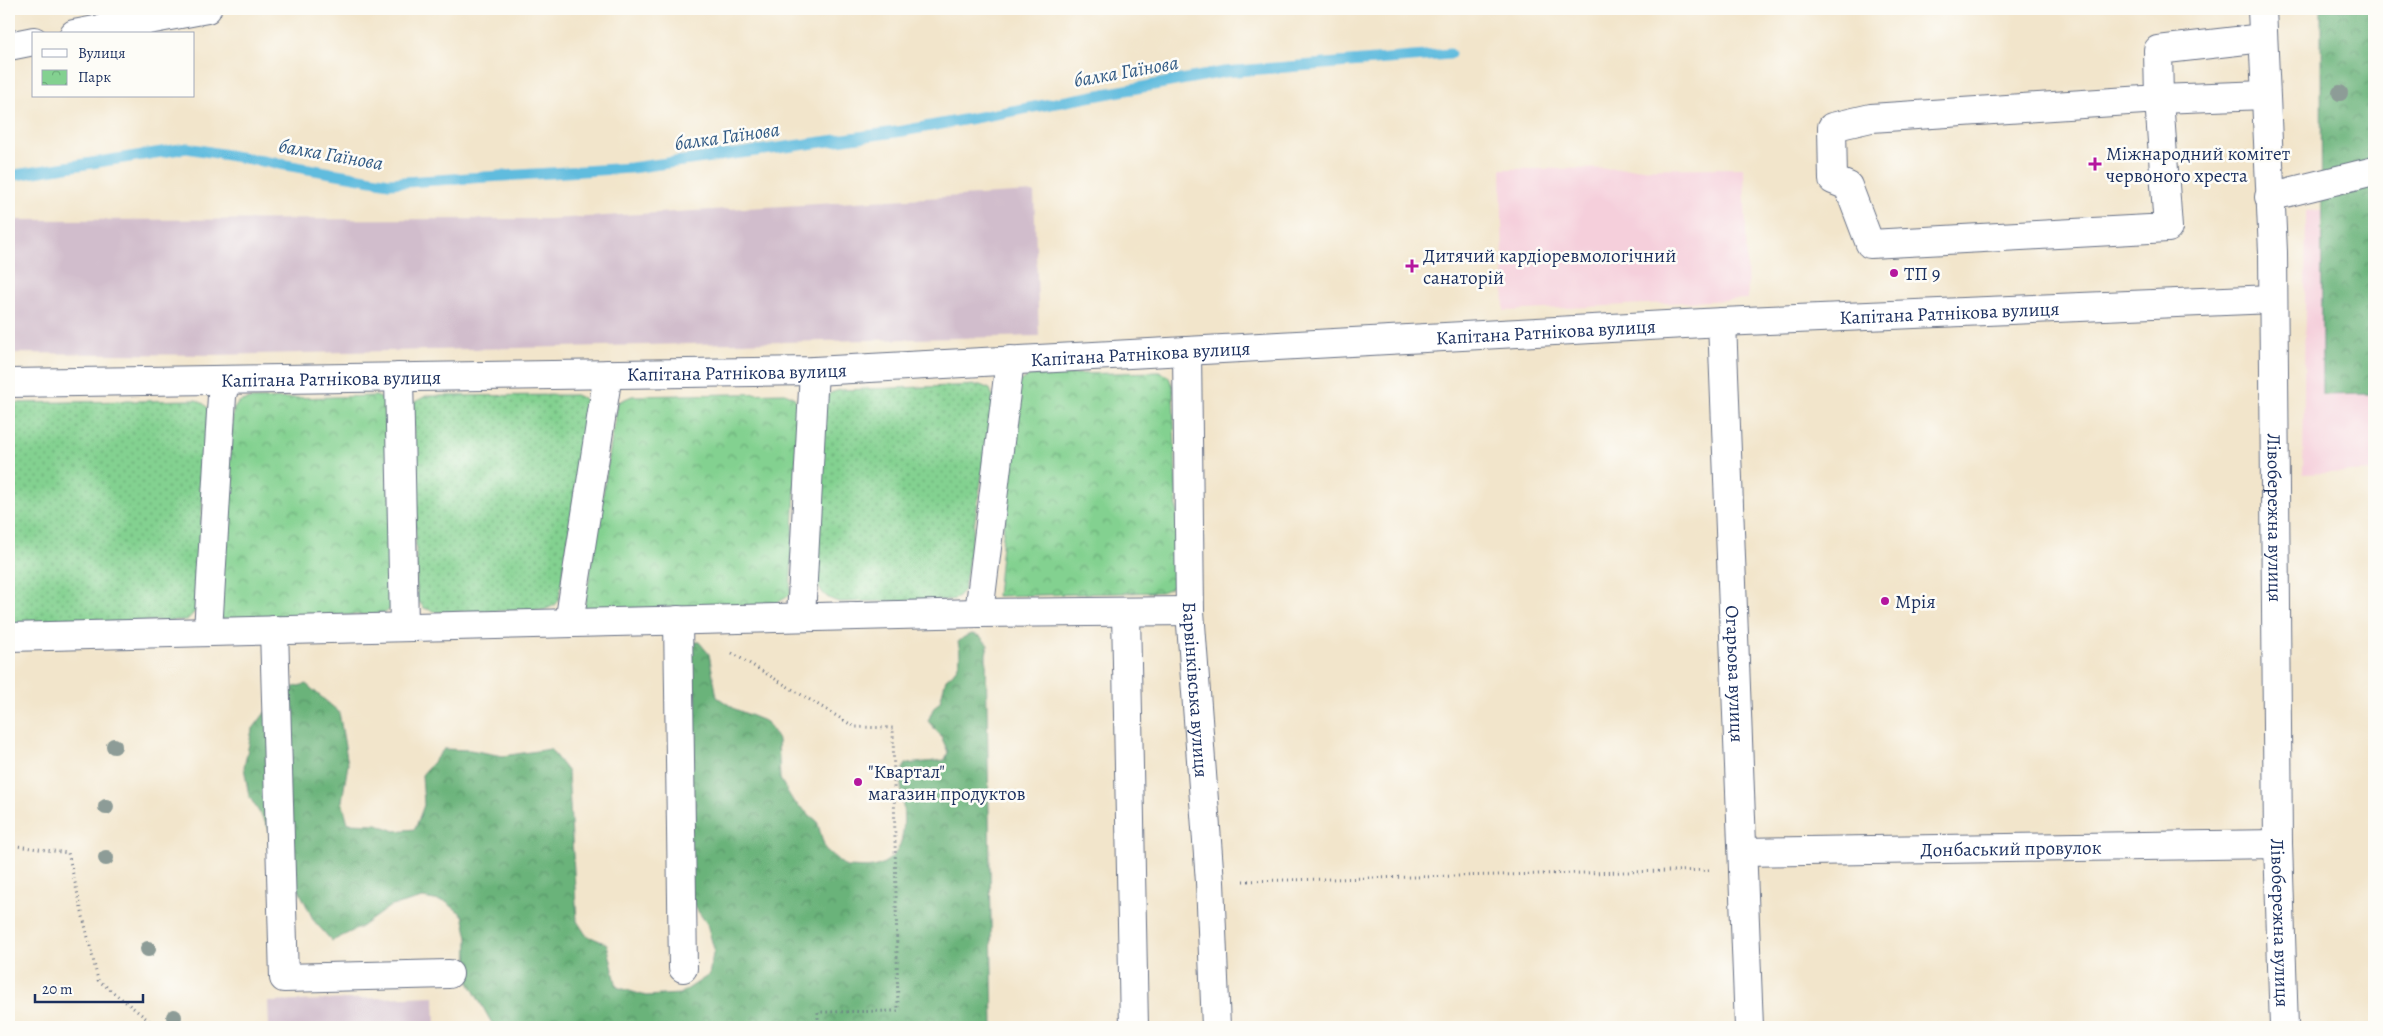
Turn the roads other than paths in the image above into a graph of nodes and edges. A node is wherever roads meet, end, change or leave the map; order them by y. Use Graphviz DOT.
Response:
graph roads {
  1 [pos="207,9"];
  2 [pos="2262,9"];
  3 [pos="85,32"];
  4 [pos="2263,38"];
  5 [pos="32,41"];
  6 [pos="9,46"];
  7 [pos="2265,95"];
  8 [pos="2159,98"];
  9 [pos="2374,171"];
  10 [pos="2269,197"];
  11 [pos="2273,299"];
  12 [pos="1722,322"];
  13 [pos="1187,351"];
  14 [pos="1010,360"];
  15 [pos="814,371"];
  16 [pos="608,374"];
  17 [pos="400,377"];
  18 [pos="226,380"];
  19 [pos="9,383"];
  20 [pos="1190,611"];
  21 [pos="1126,612"];
  22 [pos="979,613"];
  23 [pos="801,617"];
  24 [pos="678,620"];
  25 [pos="569,622"];
  26 [pos="404,626"];
  27 [pos="274,630"];
  28 [pos="208,632"];
  29 [pos="9,637"];
  30 [pos="2278,844"];
  31 [pos="1743,861"];
  32 [pos="683,968"];
  33 [pos="449,974"];
  34 [pos="1134,1027"];
  35 [pos="1216,1027"];
  36 [pos="1749,1027"];
  37 [pos="2284,1027"];
  1 -- 3 [label="street"];
  2 -- 4 [label="street, Лівобережна вулиця"];
  4 -- 7 [label="street, Лівобережна вулиця"];
  4 -- 8 [label="street"];
  5 -- 6 [label="street"];
  7 -- 8 [label="street"];
  7 -- 10 [label="street, Лівобережна вулиця"];
  8 -- 8 [label="street"];
  9 -- 10 [label="street"];
  10 -- 11 [label="street, Лівобережна вулиця"];
  11 -- 12 [label="street, Капітана Ратнікова вулиця"];
  11 -- 30 [label="street, Лівобережна вулиця"];
  12 -- 13 [label="street, Капітана Ратнікова вулиця"];
  12 -- 31 [label="street, Огарьова вулиця"];
  13 -- 14 [label="street, Капітана Ратнікова вулиця"];
  13 -- 20 [label="street, Барвінківська вулиця"];
  14 -- 15 [label="street, Капітана Ратнікова вулиця"];
  14 -- 22 [label="street"];
  15 -- 16 [label="street, Капітана Ратнікова вулиця"];
  15 -- 23 [label="street"];
  16 -- 17 [label="street, Капітана Ратнікова вулиця"];
  16 -- 25 [label="street"];
  17 -- 18 [label="street, Капітана Ратнікова вулиця"];
  17 -- 26 [label="street"];
  18 -- 19 [label="street, Капітана Ратнікова вулиця"];
  18 -- 28 [label="street"];
  20 -- 21 [label="street"];
  20 -- 35 [label="street, Барвінківська вулиця"];
  21 -- 22 [label="street"];
  21 -- 34 [label="street"];
  22 -- 23 [label="street"];
  23 -- 24 [label="street"];
  24 -- 25 [label="street"];
  24 -- 32 [label="street"];
  25 -- 26 [label="street"];
  26 -- 27 [label="street"];
  27 -- 28 [label="street"];
  27 -- 33 [label="street"];
  28 -- 29 [label="street"];
  30 -- 31 [label="street, Донбаський провулок"];
  30 -- 37 [label="street, Лівобережна вулиця"];
  31 -- 36 [label="street, Огарьова вулиця"];
}
